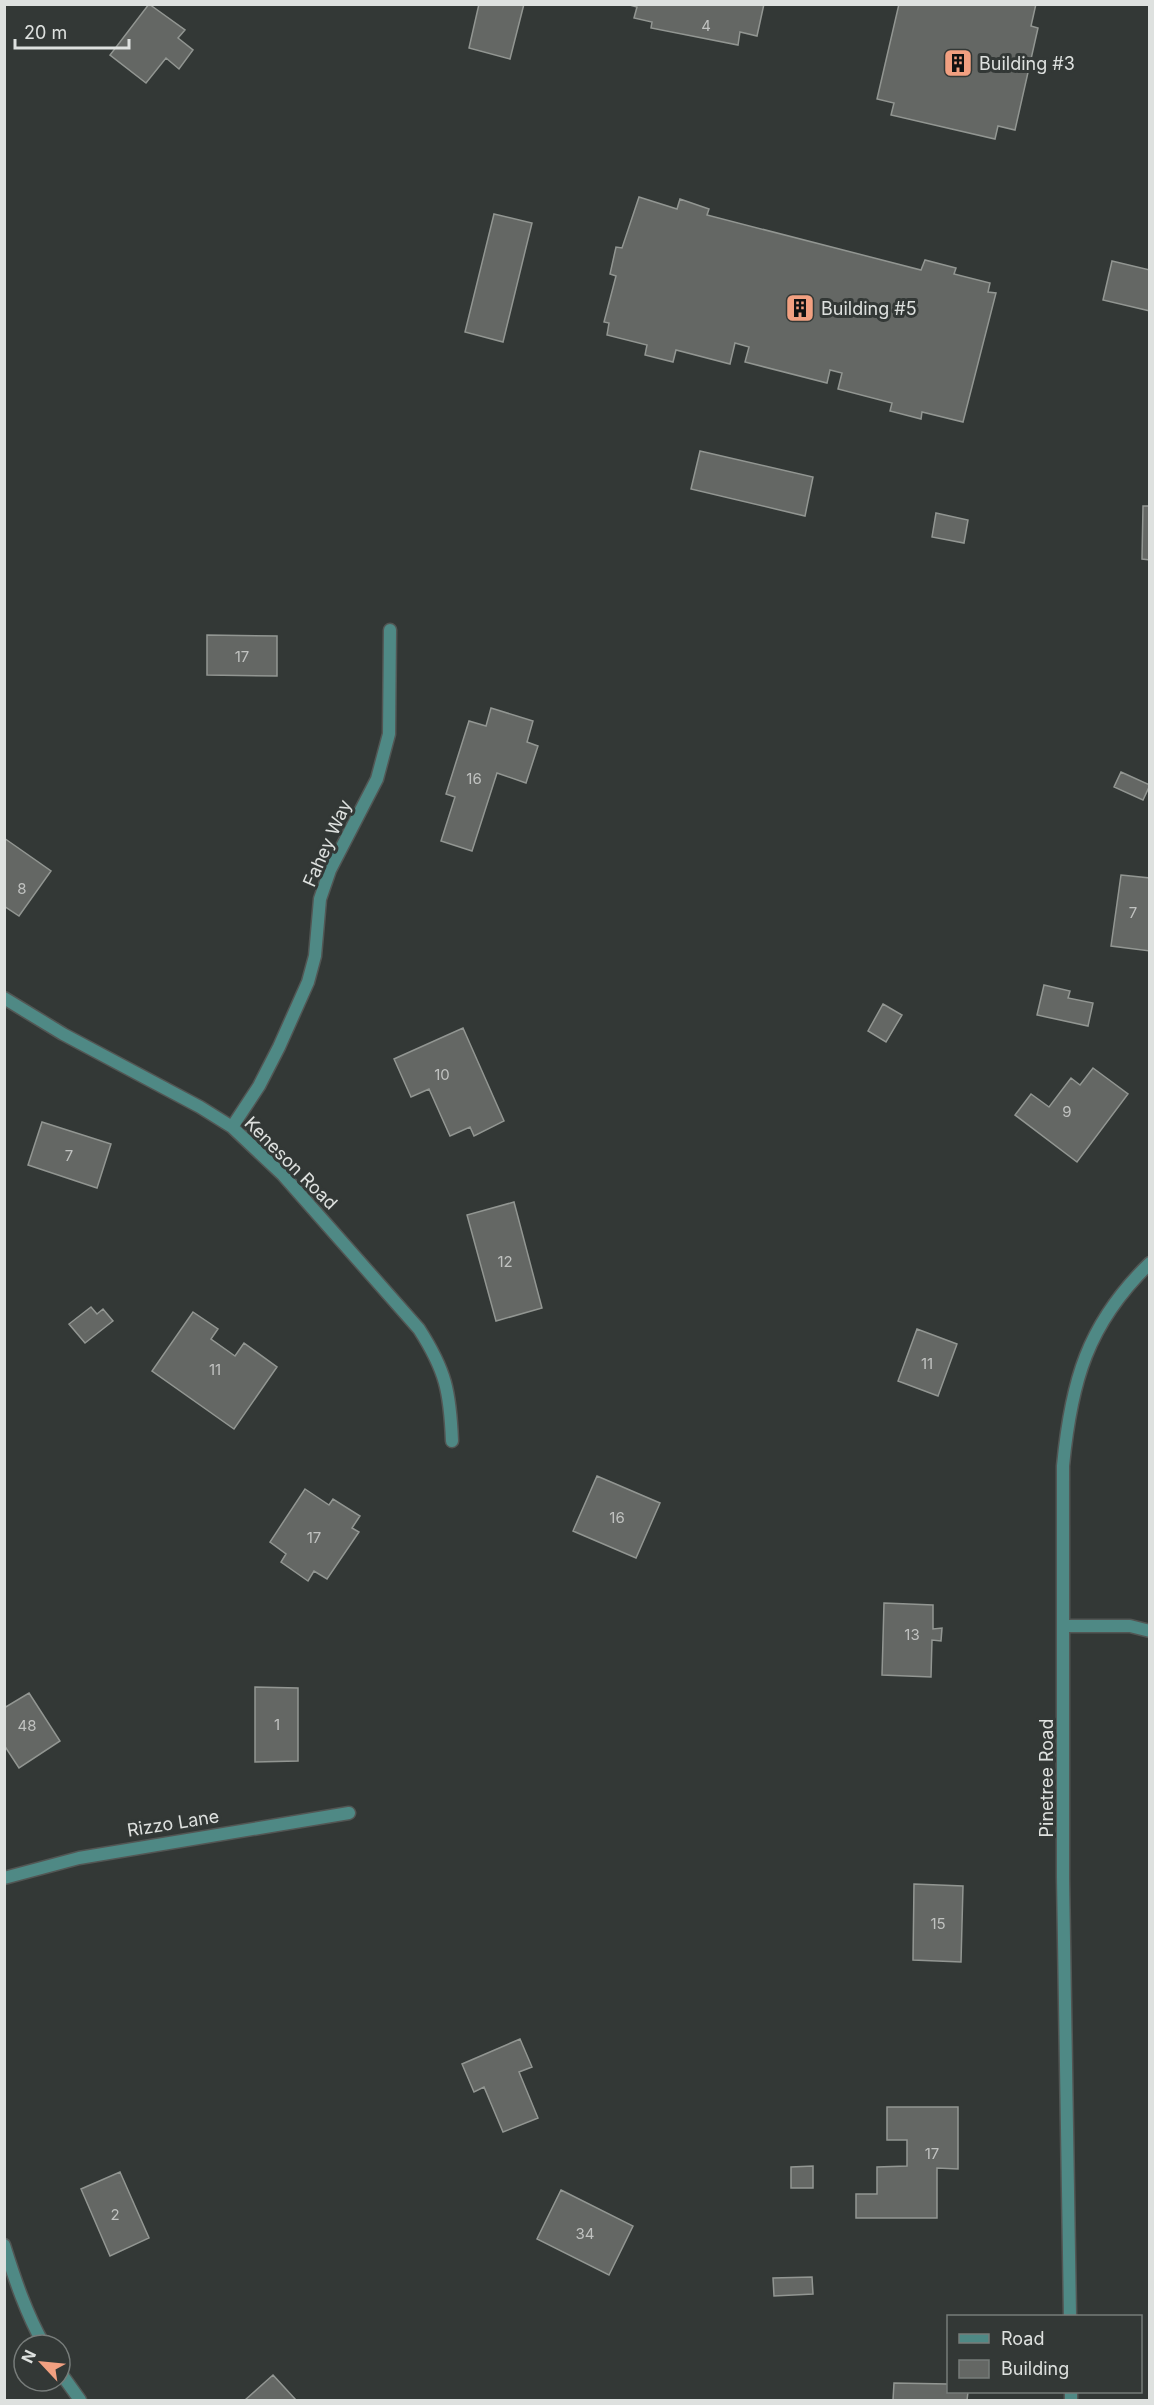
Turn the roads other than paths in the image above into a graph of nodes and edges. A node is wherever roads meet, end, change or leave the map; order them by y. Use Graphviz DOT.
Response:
graph roads {
  1 [pos="390,630"];
  2 [pos="4,998"];
  3 [pos="232,1127"];
  4 [pos="1149,1263"];
  5 [pos="452,1442"];
  6 [pos="1064,1626"];
  7 [pos="1149,1631"];
  8 [pos="349,1813"];
  9 [pos="4,1878"];
  10 [pos="4,2245"];
  11 [pos="1070,2315"];
  12 [pos="38,2333"];
  1 -- 3 [label="street, Fahey Way"];
  2 -- 3 [label="street, Keneson Road"];
  3 -- 5 [label="street, Keneson Road"];
  4 -- 6 [label="street, Pinetree Road"];
  6 -- 7 [label="street"];
  6 -- 11 [label="street, Pinetree Road"];
  8 -- 9 [label="street, Rizzo Lane"];
  10 -- 12 [label="street"];
}
